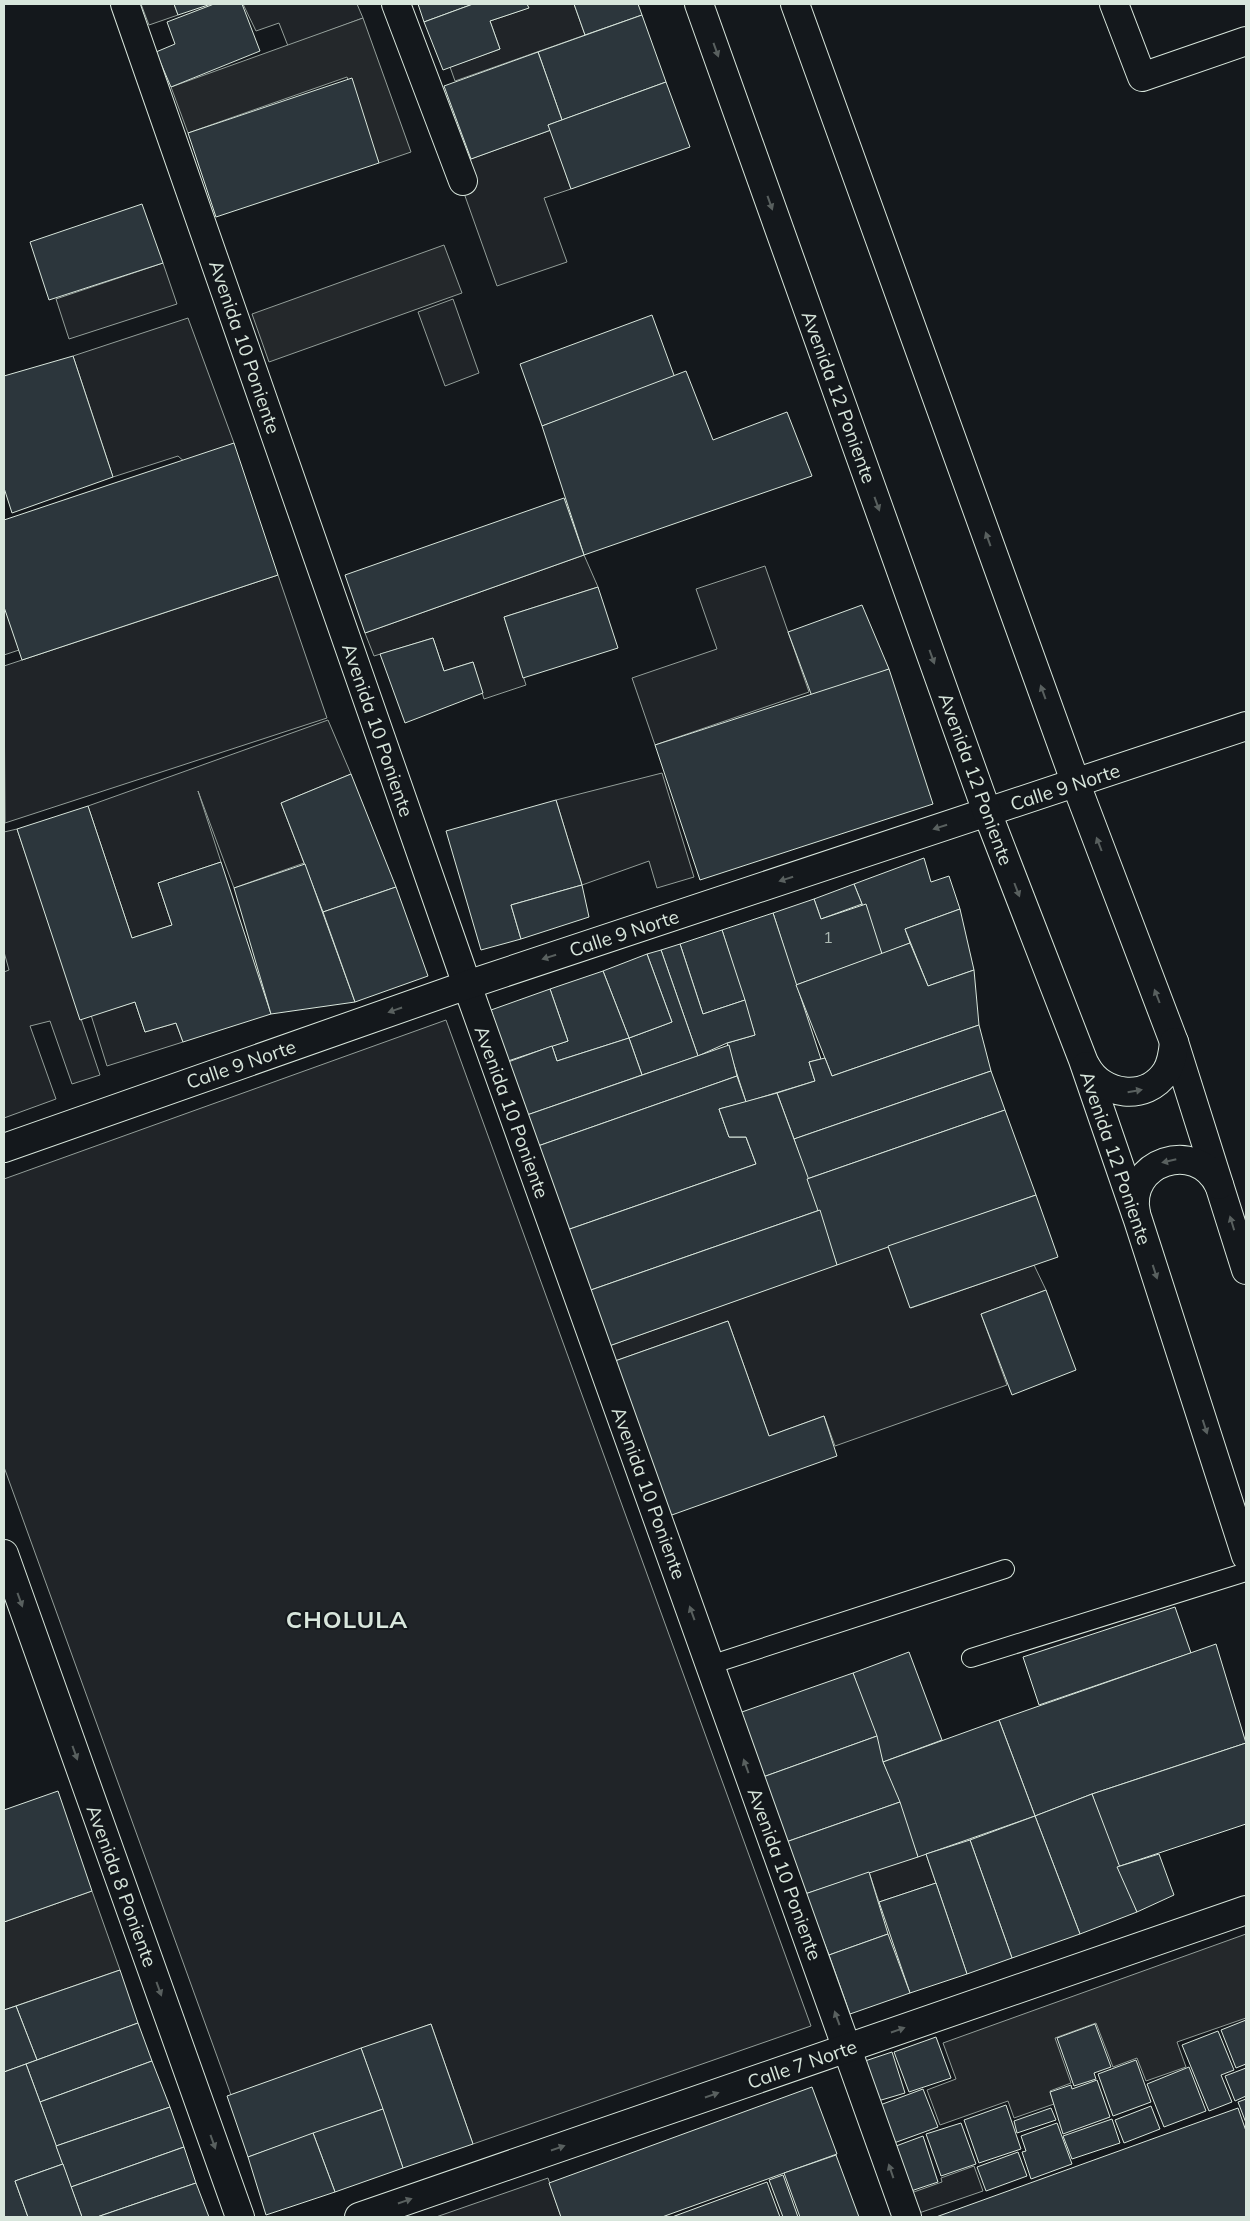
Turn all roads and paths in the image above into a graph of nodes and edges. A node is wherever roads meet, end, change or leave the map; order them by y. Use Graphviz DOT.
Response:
graph roads {
  1 [pos="125,4"];
  2 [pos="396,4"];
  3 [pos="699,4"];
  4 [pos="795,4"];
  5 [pos="1114,4"];
  6 [pos="1246,41"];
  7 [pos="463,181"];
  8 [pos="1246,726"];
  9 [pos="1076,784"];
  10 [pos="987,812"];
  11 [pos="467,985"];
  12 [pos="1174,1042"];
  13 [pos="1083,1060"];
  14 [pos="4,1148"];
  15 [pos="1221,1190"];
  16 [pos="1138,1220"];
  17 [pos="1246,1270"];
  18 [pos="4,1554"];
  19 [pos="1246,1556"];
  20 [pos="1005,1569"];
  21 [pos="1246,1572"];
  22 [pos="971,1658"];
  23 [pos="710,1665"];
  24 [pos="1246,1910"];
  25 [pos="848,2048"];
  26 [pos="240,2217"];
  27 [pos="358,2217"];
  28 [pos="907,2217"];
  1 -- 11 [label="street, Avenida 10 Poniente"];
  2 -- 7 [label="street"];
  3 -- 10 [label="street, Avenida 12 Poniente, one-way"];
  9 -- 4 [label="street, one-way"];
  5 -- 6 [label="street"];
  8 -- 9 [label="street, Calle 9 Norte"];
  9 -- 10 [label="street, Calle 9 Norte"];
  12 -- 9 [label="street, one-way"];
  10 -- 11 [label="street, Calle 9 Norte, one-way"];
  10 -- 13 [label="street, Avenida 12 Poniente, one-way"];
  11 -- 14 [label="street, Calle 9 Norte, one-way"];
  23 -- 11 [label="street, Avenida 10 Poniente, one-way"];
  13 -- 12 [label="street, one-way"];
  12 -- 15 [label="street"];
  13 -- 16 [label="street, Avenida 12 Poniente"];
  15 -- 16 [label="street, one-way"];
  17 -- 15 [label="street, one-way"];
  16 -- 19 [label="street, Avenida 12 Poniente, one-way"];
  18 -- 26 [label="street, Avenida 8 Poniente, one-way"];
  20 -- 23 [label="lane"];
  21 -- 22 [label="lane"];
  25 -- 23 [label="street, Avenida 10 Poniente, one-way"];
  25 -- 24 [label="street, Calle 7 Norte, one-way"];
  27 -- 25 [label="street, Calle 7 Norte, one-way"];
  28 -- 25 [label="street, Avenida 10 Poniente, one-way"];
}
